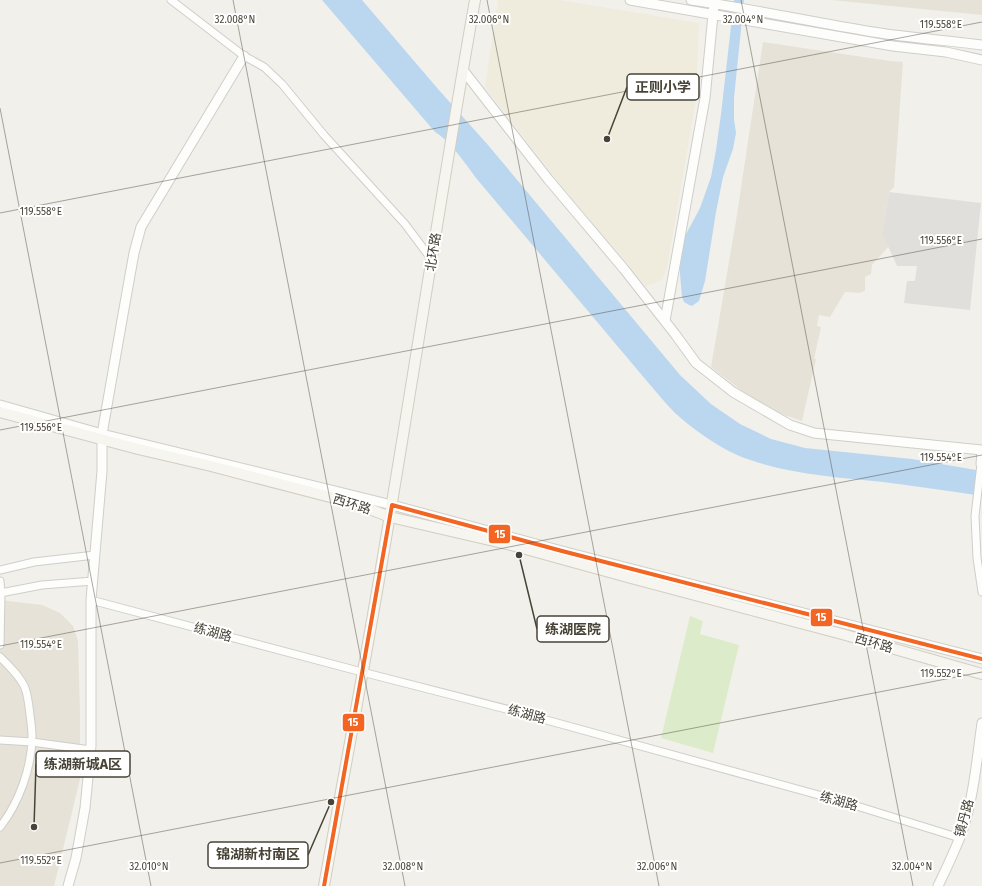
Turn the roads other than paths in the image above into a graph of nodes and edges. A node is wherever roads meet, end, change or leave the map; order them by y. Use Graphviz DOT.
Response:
graph roads {
  1 [pos="171,0"];
  2 [pos="475,0"];
  3 [pos="630,0"];
  4 [pos="691,0"];
  5 [pos="714,4"];
  6 [pos="713,15"];
  7 [pos="982,45"];
  8 [pos="244,56"];
  9 [pos="982,60"];
  10 [pos="462,70"];
  11 [pos="432,260"];
  12 [pos="665,321"];
  13 [pos="0,405"];
  14 [pos="0,412"];
  15 [pos="102,437"];
  16 [pos="982,451"];
  17 [pos="981,464"];
  18 [pos="392,505"];
  19 [pos="390,517"];
  20 [pos="95,555"];
  21 [pos="0,570"];
  22 [pos="0,580"];
  23 [pos="93,581"];
  24 [pos="982,592"];
  25 [pos="0,593"];
  26 [pos="91,600"];
  27 [pos="0,645"];
  28 [pos="0,657"];
  29 [pos="982,659"];
  30 [pos="362,672"];
  31 [pos="982,674"];
  32 [pos="982,723"];
  33 [pos="0,740"];
  34 [pos="32,742"];
  35 [pos="91,750"];
  36 [pos="0,827"];
  37 [pos="960,838"];
  38 [pos="68,886"];
  39 [pos="324,886"];
  40 [pos="938,886"];
  1 -- 8 [label="street"];
  2 -- 10 [label="main road, 北环路"];
  3 -- 6 [label="street"];
  4 -- 5 [label="street"];
  5 -- 6 [label="street"];
  5 -- 7 [label="street"];
  6 -- 9 [label="street"];
  6 -- 12 [label="street"];
  8 -- 11 [label="street"];
  8 -- 15 [label="street"];
  10 -- 11 [label="main road, 北环路"];
  10 -- 12 [label="street"];
  11 -- 18 [label="main road, 北环路"];
  12 -- 16 [label="street"];
  13 -- 15 [label="street, 西环路"];
  14 -- 15 [label="main road, 西环路"];
  15 -- 18 [label="street, 西环路"];
  15 -- 19 [label="main road, 西环路"];
  15 -- 20 [label="street"];
  16 -- 17 [label="street"];
  17 -- 24 [label="street"];
  18 -- 19 [label="main road, 北环路"];
  18 -- 29 [label="street, 西环路"];
  19 -- 30 [label="main road, 北环路"];
  19 -- 31 [label="main road, 西环路"];
  20 -- 21 [label="street"];
  20 -- 23 [label="street"];
  22 -- 25 [label="street"];
  23 -- 25 [label="street"];
  23 -- 26 [label="street"];
  25 -- 27 [label="street"];
  26 -- 30 [label="street, 练湖路"];
  26 -- 35 [label="street"];
  28 -- 34 [label="street"];
  30 -- 37 [label="street, 练湖路"];
  30 -- 39 [label="main road, 北环路"];
  32 -- 37 [label="street, 镇丹路"];
  33 -- 34 [label="street"];
  34 -- 35 [label="street"];
  34 -- 36 [label="street"];
  35 -- 38 [label="street"];
  37 -- 40 [label="street, 镇丹路"];
}
